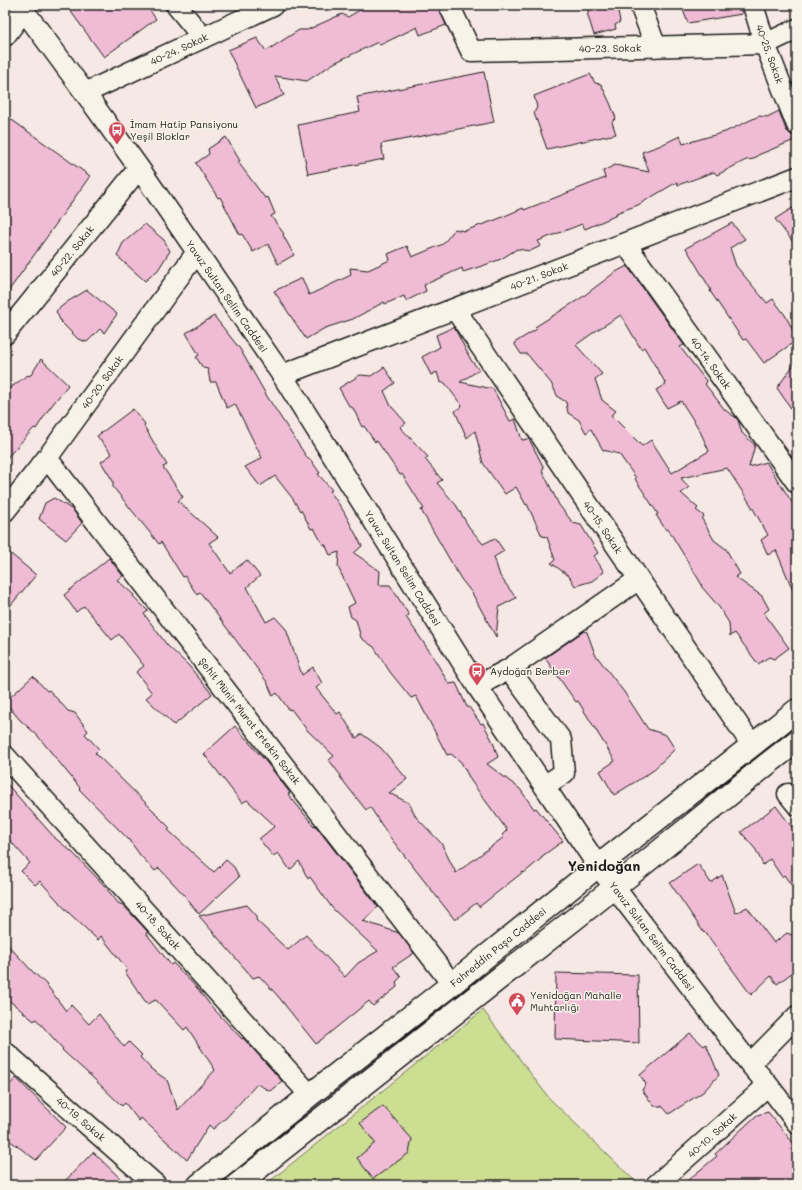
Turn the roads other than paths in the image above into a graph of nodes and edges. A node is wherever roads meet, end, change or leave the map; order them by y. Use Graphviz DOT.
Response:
graph roads {
  1 [pos="176,5"];
  2 [pos="274,5"];
  3 [pos="449,5"];
  4 [pos="640,5"];
  5 [pos="753,5"];
  6 [pos="22,8"];
  7 [pos="797,29"];
  8 [pos="5,36"];
  9 [pos="203,38"];
  10 [pos="765,44"];
  11 [pos="656,47"];
  12 [pos="85,93"];
  13 [pos="797,125"];
  14 [pos="139,168"];
  15 [pos="797,177"];
  16 [pos="625,243"];
  17 [pos="197,252"];
  18 [pos="455,309"];
  19 [pos="5,334"];
  20 [pos="282,375"];
  21 [pos="48,458"];
  22 [pos="797,483"];
  23 [pos="7,503"];
  24 [pos="639,579"];
  25 [pos="509,669"];
  26 [pos="478,686"];
  27 [pos="797,710"];
  28 [pos="797,741"];
  29 [pos="752,745"];
  30 [pos="5,756"];
  31 [pos="544,786"];
  32 [pos="598,866"];
  33 [pos="615,887"];
  34 [pos="452,984"];
  35 [pos="797,1016"];
  36 [pos="5,1052"];
  37 [pos="750,1064"];
  38 [pos="768,1085"];
  39 [pos="310,1095"];
  40 [pos="797,1123"];
  41 [pos="156,1185"];
  42 [pos="199,1185"];
  43 [pos="238,1185"];
  44 [pos="656,1185"];
  1 -- 9 [label="street"];
  2 -- 9 [label="street, 40-24. Sokak"];
  3 -- 11 [label="street, 40-23. Sokak"];
  4 -- 11 [label="street"];
  5 -- 10 [label="street, 40-25. Sokak"];
  6 -- 8 [label="street"];
  6 -- 12 [label="street, Yavuz Sultan Selim Caddesi"];
  7 -- 10 [label="street, 40-23. Sokak"];
  9 -- 12 [label="street, 40-24. Sokak"];
  10 -- 11 [label="street, 40-23. Sokak"];
  10 -- 13 [label="street, 40-25. Sokak"];
  12 -- 14 [label="street, Yavuz Sultan Selim Caddesi"];
  14 -- 17 [label="street, Yavuz Sultan Selim Caddesi"];
  14 -- 19 [label="street, 40-22. Sokak"];
  15 -- 16 [label="street, 40-21. Sokak"];
  16 -- 18 [label="street, 40-21. Sokak"];
  16 -- 22 [label="street, 40-14. Sokak"];
  17 -- 20 [label="street, Yavuz Sultan Selim Caddesi"];
  17 -- 21 [label="street, 40-20. Sokak"];
  18 -- 20 [label="street, 40-21. Sokak"];
  18 -- 24 [label="street, 40-15. Sokak"];
  20 -- 26 [label="street, Yavuz Sultan Selim Caddesi"];
  21 -- 23 [label="street, 40-20. Sokak"];
  21 -- 34 [label="street, Şehit Münir Murat Ertekin Sokak"];
  24 -- 25 [label="street"];
  24 -- 29 [label="street, 40-15. Sokak"];
  25 -- 26 [label="street"];
  25 -- 31 [label="street"];
  26 -- 31 [label="street, Yavuz Sultan Selim Caddesi"];
  27 -- 29 [label="main road, Fahreddin Paşa Caddesi"];
  28 -- 33 [label="main road"];
  29 -- 32 [label="main road, Fahreddin Paşa Caddesi"];
  30 -- 39 [label="street, 40-18. Sokak"];
  31 -- 32 [label="street, Yavuz Sultan Selim Caddesi"];
  32 -- 33 [label="street, Yavuz Sultan Selim Caddesi"];
  32 -- 34 [label="main road, Fahreddin Paşa Caddesi"];
  33 -- 37 [label="street, Yavuz Sultan Selim Caddesi"];
  33 -- 43 [label="main road"];
  34 -- 39 [label="main road, Fahreddin Paşa Caddesi"];
  35 -- 37 [label="street"];
  36 -- 41 [label="street, 40-19. Sokak"];
  37 -- 38 [label="street, Yavuz Sultan Selim Caddesi"];
  38 -- 40 [label="street, Yavuz Sultan Selim Caddesi"];
  38 -- 44 [label="street, 40-10. Sokak"];
  39 -- 42 [label="main road, Fahreddin Paşa Caddesi"];
}
